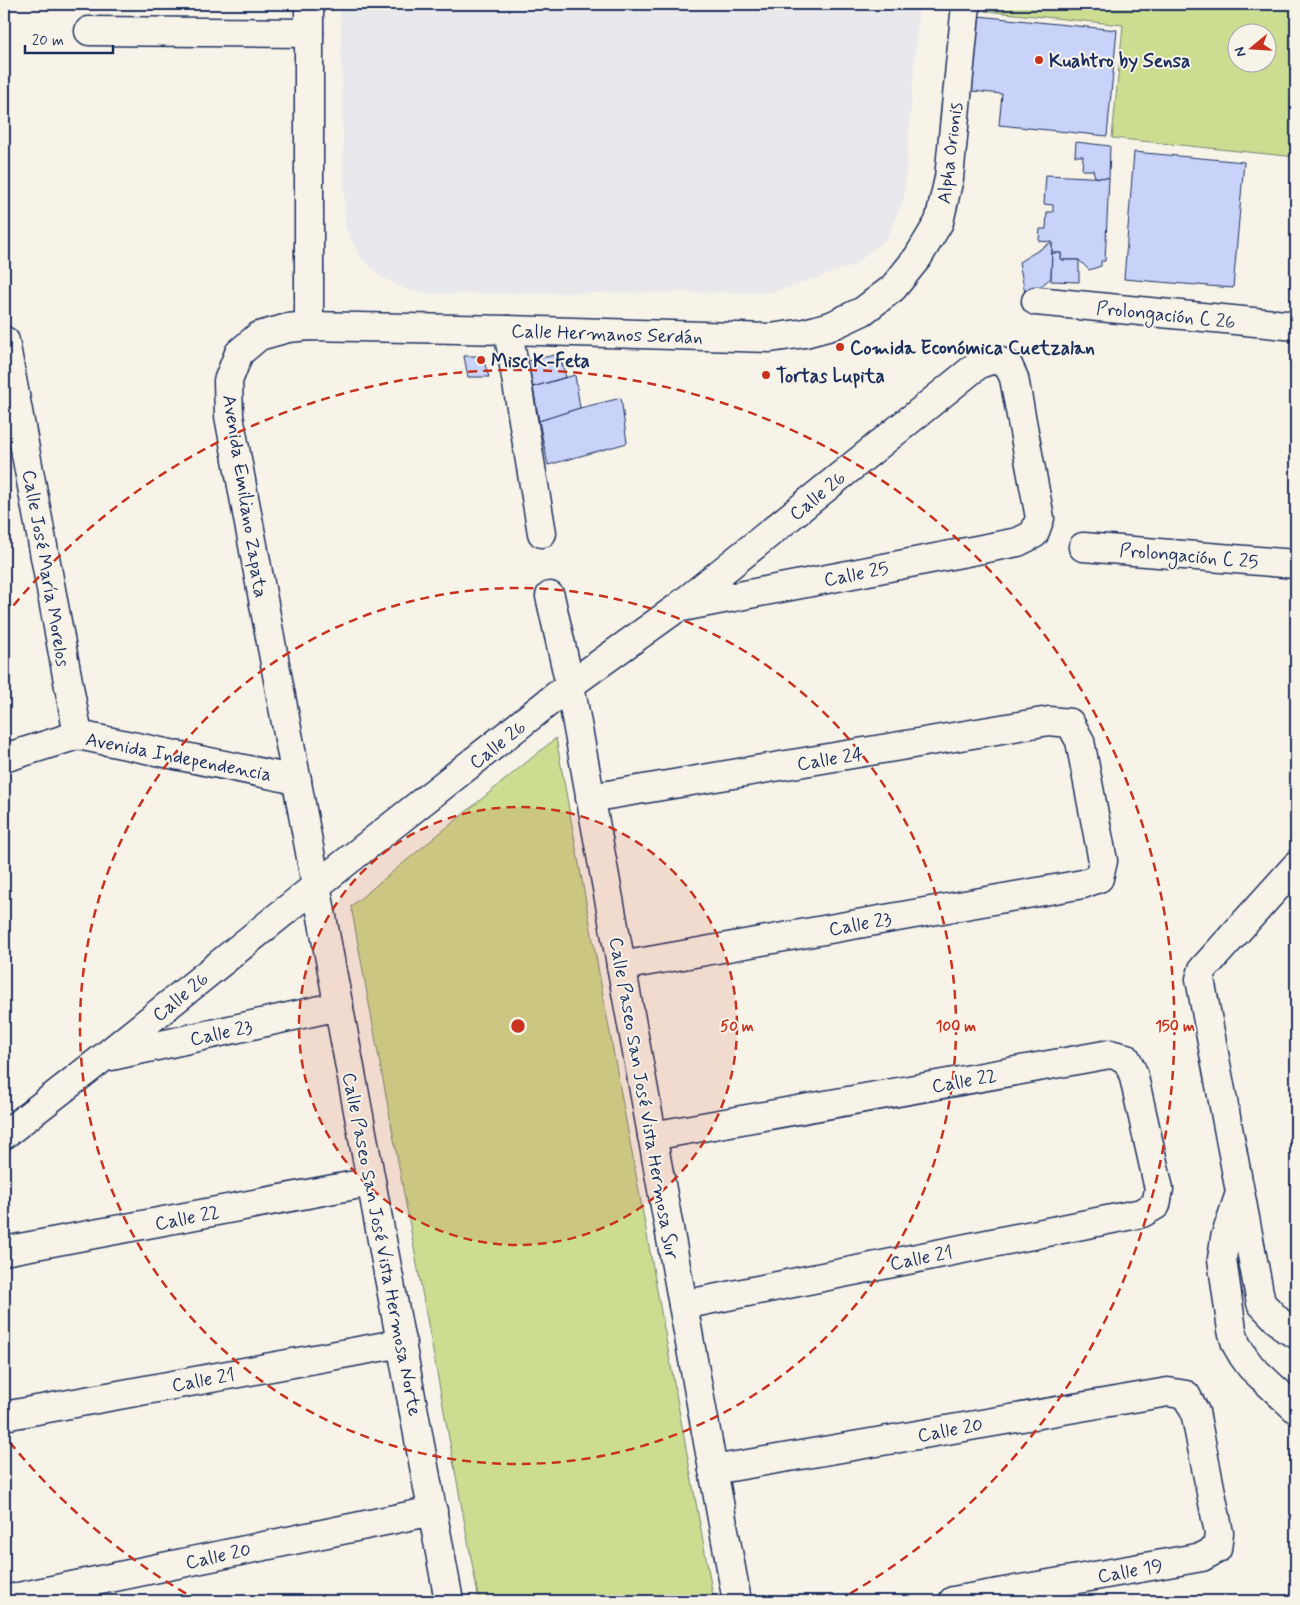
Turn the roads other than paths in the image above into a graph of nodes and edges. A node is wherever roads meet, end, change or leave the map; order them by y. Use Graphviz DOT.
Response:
graph roads {
  1 [pos="309,4"];
  2 [pos="966,4"];
  3 [pos="89,30"];
  4 [pos="309,33"];
  5 [pos="893,288"];
  6 [pos="1036,301"];
  7 [pos="309,326"];
  8 [pos="1296,326"];
  9 [pos="508,330"];
  10 [pos="5,341"];
  11 [pos="542,533"];
  12 [pos="1034,534"];
  13 [pos="1083,547"];
  14 [pos="1296,564"];
  15 [pos="550,596"];
  16 [pos="677,608"];
  17 [pos="570,686"];
  18 [pos="78,735"];
  19 [pos="4,758"];
  20 [pos="297,780"];
  21 [pos="590,798"];
  22 [pos="1296,866"];
  23 [pos="1098,878"];
  24 [pos="316,886"];
  25 [pos="621,966"];
  26 [pos="338,1006"];
  27 [pos="104,1057"];
  28 [pos="4,1135"];
  29 [pos="652,1136"];
  30 [pos="371,1182"];
  31 [pos="1240,1193"];
  32 [pos="1156,1205"];
  33 [pos="4,1251"];
  34 [pos="683,1305"];
  35 [pos="1296,1334"];
  36 [pos="402,1343"];
  37 [pos="1296,1409"];
  38 [pos="4,1416"];
  39 [pos="713,1470"];
  40 [pos="433,1510"];
  41 [pos="1217,1549"];
  42 [pos="4,1600"];
  43 [pos="449,1601"];
  44 [pos="737,1601"];
  45 [pos="953,1601"];
  1 -- 4 [label="street"];
  2 -- 5 [label="street, Alpha Orionis"];
  3 -- 4 [label="street"];
  4 -- 7 [label="street"];
  5 -- 9 [label="street, Calle Hermanos Serdán"];
  6 -- 8 [label="street, Prolongación C 26"];
  7 -- 9 [label="street, Calle Hermanos Serdán"];
  7 -- 20 [label="street, Avenida Emiliano Zapata"];
  9 -- 11 [label="street"];
  10 -- 18 [label="street, Calle José María Morelos"];
  12 -- 16 [label="street, Calle 25"];
  12 -- 16 [label="street, Calle 26"];
  13 -- 14 [label="street, Prolongación C 25"];
  15 -- 17 [label="street, Calle Paseo San José Vista Hermosa Sur"];
  16 -- 17 [label="street, Calle 26"];
  17 -- 21 [label="street, Calle Paseo San José Vista Hermosa Sur"];
  17 -- 24 [label="street, Calle 26"];
  18 -- 19 [label="street, Avenida Independencia"];
  18 -- 20 [label="street, Avenida Independencia"];
  20 -- 24 [label="street, Avenida Emiliano Zapata"];
  21 -- 23 [label="street, Calle 24"];
  21 -- 25 [label="street, Calle Paseo San José Vista Hermosa Sur"];
  22 -- 31 [label="street"];
  23 -- 25 [label="street, Calle 23"];
  24 -- 26 [label="street, Calle Paseo San José Vista Hermosa Norte"];
  24 -- 27 [label="street, Calle 26"];
  25 -- 29 [label="street, Calle Paseo San José Vista Hermosa Sur"];
  26 -- 27 [label="street, Calle 23"];
  26 -- 30 [label="street, Calle Paseo San José Vista Hermosa Norte"];
  27 -- 28 [label="street, Calle 26"];
  29 -- 32 [label="street, Calle 22"];
  29 -- 34 [label="street, Calle Paseo San José Vista Hermosa Sur"];
  30 -- 33 [label="street, Calle 22"];
  30 -- 36 [label="street, Calle Paseo San José Vista Hermosa Norte"];
  31 -- 35 [label="street"];
  31 -- 37 [label="street"];
  32 -- 34 [label="street, Calle 21"];
  34 -- 39 [label="street, Calle Paseo San José Vista Hermosa Sur"];
  36 -- 38 [label="street, Calle 21"];
  36 -- 40 [label="street, Calle Paseo San José Vista Hermosa Norte"];
  39 -- 41 [label="street, Calle 20"];
  39 -- 44 [label="street, Calle Paseo San José Vista Hermosa Sur"];
  40 -- 42 [label="street, Calle 20"];
  40 -- 43 [label="street, Calle Paseo San José Vista Hermosa Norte"];
  41 -- 45 [label="street, Calle 19"];
}
